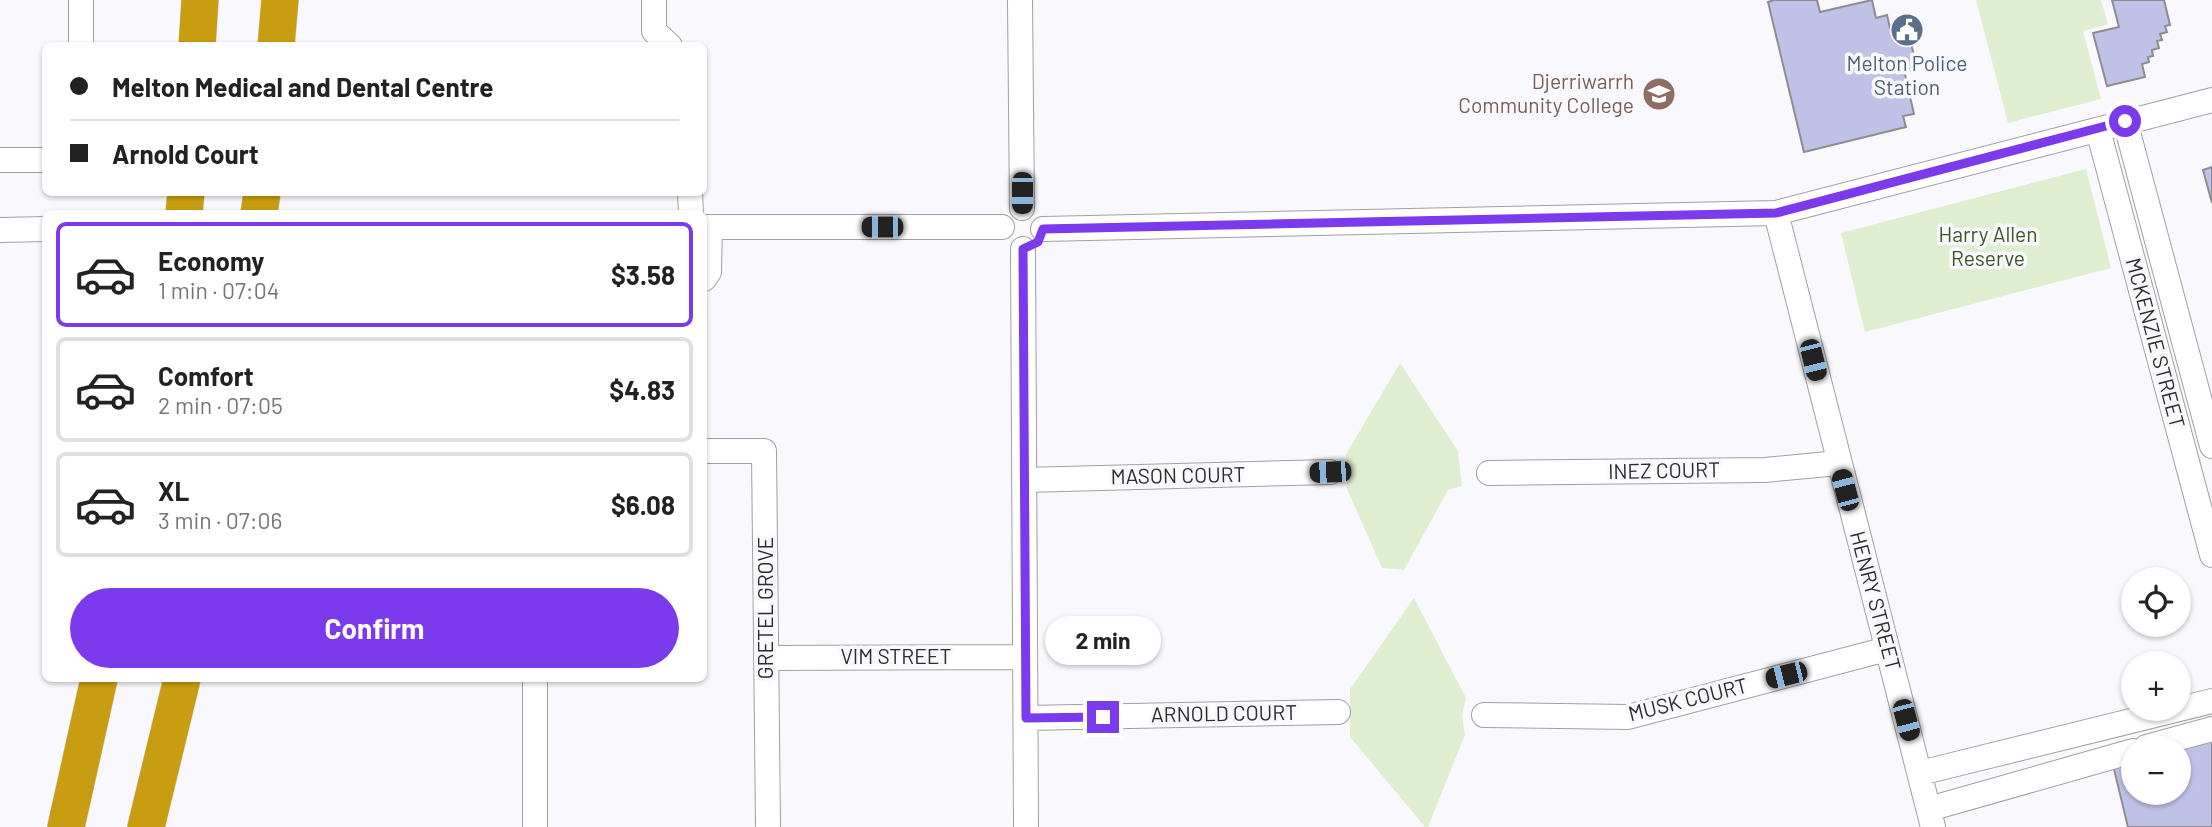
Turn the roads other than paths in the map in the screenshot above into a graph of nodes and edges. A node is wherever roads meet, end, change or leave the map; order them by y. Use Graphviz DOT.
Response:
graph roads {
  1 [pos="81,0"];
  2 [pos="200,0"];
  3 [pos="280,0"];
  4 [pos="654,0"];
  5 [pos="1020,0"];
  6 [pos="81,42"];
  7 [pos="197,42"];
  8 [pos="276,42"];
  9 [pos="666,42"];
  10 [pos="2212,100"];
  11 [pos="2125,121"];
  12 [pos="2098,130"];
  13 [pos="0,160"];
  14 [pos="42,160"];
  15 [pos="1807,203"];
  16 [pos="1022,208"];
  17 [pos="1776,213"];
  18 [pos="707,222"];
  19 [pos="1002,228"];
  20 [pos="42,229"];
  21 [pos="1043,229"];
  22 [pos="0,230"];
  23 [pos="1784,245"];
  24 [pos="1023,249"];
  25 [pos="707,258"];
  26 [pos="707,275"];
  27 [pos="2212,446"];
  28 [pos="707,451"];
  29 [pos="1838,463"];
  30 [pos="1330,472"];
  31 [pos="1489,473"];
  32 [pos="1025,480"];
  33 [pos="2212,555"];
  34 [pos="1887,649"];
  35 [pos="1025,657"];
  36 [pos="766,658"];
  37 [pos="98,682"];
  38 [pos="181,682"];
  39 [pos="535,682"];
  40 [pos="2212,701"];
  41 [pos="1338,712"];
  42 [pos="1484,715"];
  43 [pos="1026,718"];
  44 [pos="2212,729"];
  45 [pos="2190,735"];
  46 [pos="2121,755"];
  47 [pos="1920,773"];
  48 [pos="1931,818"];
  49 [pos="66,827"];
  50 [pos="146,827"];
  51 [pos="536,827"];
  52 [pos="768,827"];
  53 [pos="1026,827"];
  1 -- 6 [label="street"];
  2 -- 7 [label="highway"];
  3 -- 8 [label="highway"];
  4 -- 9 [label="street"];
  5 -- 16 [label="street"];
  10 -- 11 [label="street"];
  11 -- 12 [label="street"];
  11 -- 27 [label="street, MCKENZIE STREET"];
  12 -- 15 [label="street"];
  12 -- 33 [label="street, MCKENZIE STREET"];
  13 -- 14 [label="street"];
  15 -- 17 [label="street"];
  15 -- 23 [label="street"];
  16 -- 19 [label="street"];
  16 -- 21 [label="street"];
  17 -- 21 [label="street"];
  17 -- 23 [label="street, HENRY STREET"];
  18 -- 19 [label="street"];
  19 -- 24 [label="street"];
  20 -- 22 [label="street"];
  21 -- 24 [label="street"];
  23 -- 29 [label="street, HENRY STREET"];
  24 -- 32 [label="street"];
  25 -- 26 [label="street"];
  28 -- 36 [label="street, GRETEL GROVE"];
  29 -- 31 [label="street, INEZ COURT"];
  29 -- 34 [label="street, HENRY STREET"];
  30 -- 32 [label="street, MASON COURT"];
  32 -- 35 [label="street"];
  34 -- 42 [label="street, MUSK COURT"];
  34 -- 47 [label="street, HENRY STREET"];
  35 -- 36 [label="street, VIM STREET"];
  35 -- 43 [label="street"];
  36 -- 52 [label="street, GRETEL GROVE"];
  37 -- 49 [label="highway"];
  38 -- 50 [label="highway"];
  39 -- 51 [label="street"];
  40 -- 47 [label="street"];
  41 -- 43 [label="street, ARNOLD COURT"];
  43 -- 53 [label="street"];
  44 -- 45 [label="street"];
  46 -- 48 [label="street"];
  47 -- 48 [label="street, HENRY STREET"];
}
